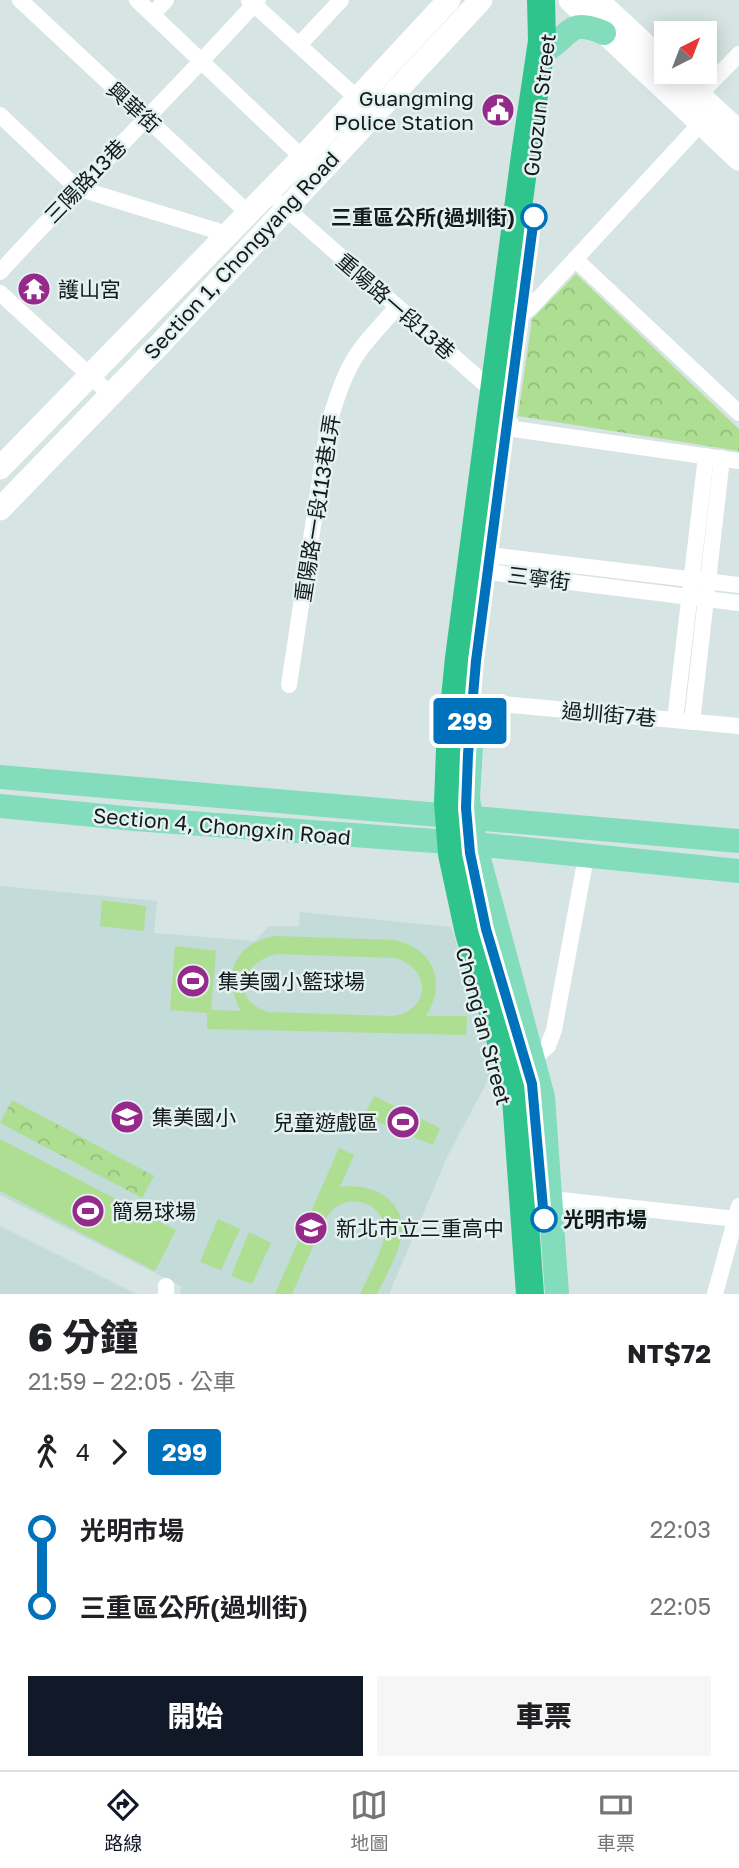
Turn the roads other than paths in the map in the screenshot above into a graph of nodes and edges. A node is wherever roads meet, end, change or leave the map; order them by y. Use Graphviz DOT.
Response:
graph roads {
  1 [pos="20,0"];
  2 [pos="138,0"];
  3 [pos="166,0"];
  4 [pos="341,0"];
  5 [pos="449,0"];
  6 [pos="481,0"];
  7 [pos="543,0"];
  8 [pos="555,0"];
  9 [pos="570,0"];
  10 [pos="597,0"];
  11 [pos="254,1"];
  12 [pos="153,14"];
  13 [pos="604,33"];
  14 [pos="299,45"];
  15 [pos="546,50"];
  16 [pos="654,53"];
  17 [pos="739,54"];
  18 [pos="202,61"];
  19 [pos="687,84"];
  20 [pos="699,95"];
  21 [pos="358,99"];
  22 [pos="0,115"];
  23 [pos="146,118"];
  24 [pos="701,123"];
  25 [pos="739,132"];
  26 [pos="739,159"];
  27 [pos="310,165"];
  28 [pos="77,188"];
  29 [pos="276,200"];
  30 [pos="248,213"];
  31 [pos="227,234"];
  32 [pos="575,259"];
  33 [pos="0,272"];
  34 [pos="0,292"];
  35 [pos="396,308"];
  36 [pos="511,322"];
  37 [pos="89,375"];
  38 [pos="110,394"];
  39 [pos="493,395"];
  40 [pos="739,413"];
  41 [pos="706,456"];
  42 [pos="731,460"];
  43 [pos="0,468"];
  44 [pos="0,509"];
  45 [pos="480,557"];
  46 [pos="691,579"];
  47 [pos="708,581"];
  48 [pos="739,585"];
  49 [pos="689,597"];
  50 [pos="706,599"];
  51 [pos="739,603"];
  52 [pos="289,685"];
  53 [pos="470,706"];
  54 [pos="675,720"];
  55 [pos="692,722"];
  56 [pos="739,726"];
  57 [pos="0,777"];
  58 [pos="0,806"];
  59 [pos="444,815"];
  60 [pos="471,817"];
  61 [pos="739,841"];
  62 [pos="444,842"];
  63 [pos="475,844"];
  64 [pos="586,857"];
  65 [pos="739,871"];
  66 [pos="534,1059"];
  67 [pos="551,1199"];
  68 [pos="737,1213"];
  69 [pos="520,1294"];
  70 [pos="530,1294"];
  71 [pos="548,1294"];
  72 [pos="557,1294"];
  73 [pos="715,1294"];
  1 -- 23 [label="street, 興華街"];
  2 -- 12 [label="street"];
  3 -- 12 [label="street"];
  4 -- 14 [label="street"];
  5 -- 21 [label="main road, Section 1, Chongyang Road"];
  6 -- 27 [label="main road, Section 1, Chongyang Road"];
  7 -- 15 [label="main road"];
  7 -- 70 [label="highway"];
  8 -- 15 [label="main road, Guozun Street"];
  8 -- 71 [label="highway"];
  9 -- 13 [label="main road"];
  10 -- 16 [label="main road"];
  11 -- 14 [label="street"];
  11 -- 18 [label="street, 三陽路13巷"];
  12 -- 18 [label="street"];
  13 -- 15 [label="main road"];
  13 -- 24 [label="main road"];
  14 -- 21 [label="street"];
  15 -- 36 [label="main road, Guozun Street"];
  17 -- 20 [label="street"];
  18 -- 23 [label="street, 三陽路13巷"];
  18 -- 27 [label="street"];
  19 -- 20 [label="main road"];
  20 -- 24 [label="street"];
  20 -- 25 [label="main road"];
  21 -- 27 [label="main road, Section 1, Chongyang Road"];
  22 -- 28 [label="street"];
  23 -- 28 [label="street, 三陽路13巷"];
  23 -- 30 [label="street, 興華街"];
  24 -- 26 [label="main road"];
  24 -- 32 [label="street"];
  27 -- 29 [label="main road, Section 1, Chongyang Road"];
  28 -- 31 [label="street"];
  28 -- 33 [label="street, 三陽路13巷"];
  29 -- 30 [label="main road, Section 1, Chongyang Road"];
  29 -- 35 [label="street, 重陽路一段13巷"];
  29 -- 38 [label="main road, Section 1, Chongyang Road"];
  30 -- 31 [label="main road, Section 1, Chongyang Road"];
  31 -- 37 [label="main road, Section 1, Chongyang Road"];
  32 -- 36 [label="street"];
  32 -- 40 [label="street"];
  34 -- 37 [label="street"];
  35 -- 39 [label="street, 重陽路一段13巷"];
  35 -- 52 [label="street, 重陽路一段113巷1弄"];
  36 -- 39 [label="main road, Guozun Street"];
  37 -- 38 [label="street"];
  37 -- 43 [label="main road, Section 1, Chongyang Road"];
  38 -- 44 [label="main road, Section 1, Chongyang Road"];
  39 -- 41 [label="street, 重陽路一段13巷"];
  39 -- 45 [label="main road, Guozun Street"];
  41 -- 42 [label="street"];
  41 -- 46 [label="street"];
  42 -- 47 [label="street"];
  45 -- 46 [label="street, 三寧街"];
  45 -- 49 [label="street, 三寧街"];
  45 -- 53 [label="main road, Guozun Street"];
  46 -- 47 [label="street, 三寧街"];
  46 -- 49 [label="street"];
  47 -- 48 [label="street, 三寧街"];
  47 -- 50 [label="street"];
  49 -- 50 [label="street, 三寧街"];
  49 -- 54 [label="street"];
  50 -- 51 [label="street, 三寧街"];
  50 -- 55 [label="street"];
  53 -- 54 [label="street, 過圳街7巷"];
  53 -- 59 [label="main road, Guozun Street"];
  53 -- 60 [label="main road, Guozun Street"];
  54 -- 55 [label="street, 過圳街7巷"];
  55 -- 56 [label="street, 過圳街7巷"];
  57 -- 59 [label="main road, Section 4, Chongxin Road"];
  58 -- 62 [label="main road, Section 4, Chongxin Road"];
  59 -- 60 [label="main road, Section 4, Chongxin Road"];
  59 -- 62 [label="main road, Guozun Street"];
  60 -- 61 [label="main road, Section 4, Chongxin Road"];
  60 -- 63 [label="main road, Guozun Street"];
  62 -- 63 [label="main road, Section 4, Chongxin Road"];
  62 -- 69 [label="main road, Chong'an Street"];
  63 -- 64 [label="main road, Section 4, Chongxin Road"];
  63 -- 66 [label="main road, Chong'an Street"];
  64 -- 65 [label="main road, Section 4, Chongxin Road"];
  64 -- 66 [label="street, Chong'an Street"];
  66 -- 67 [label="main road, Chong'an Street"];
  67 -- 68 [label="street"];
  67 -- 72 [label="main road, Chong'an Street"];
  68 -- 73 [label="street"];
}
